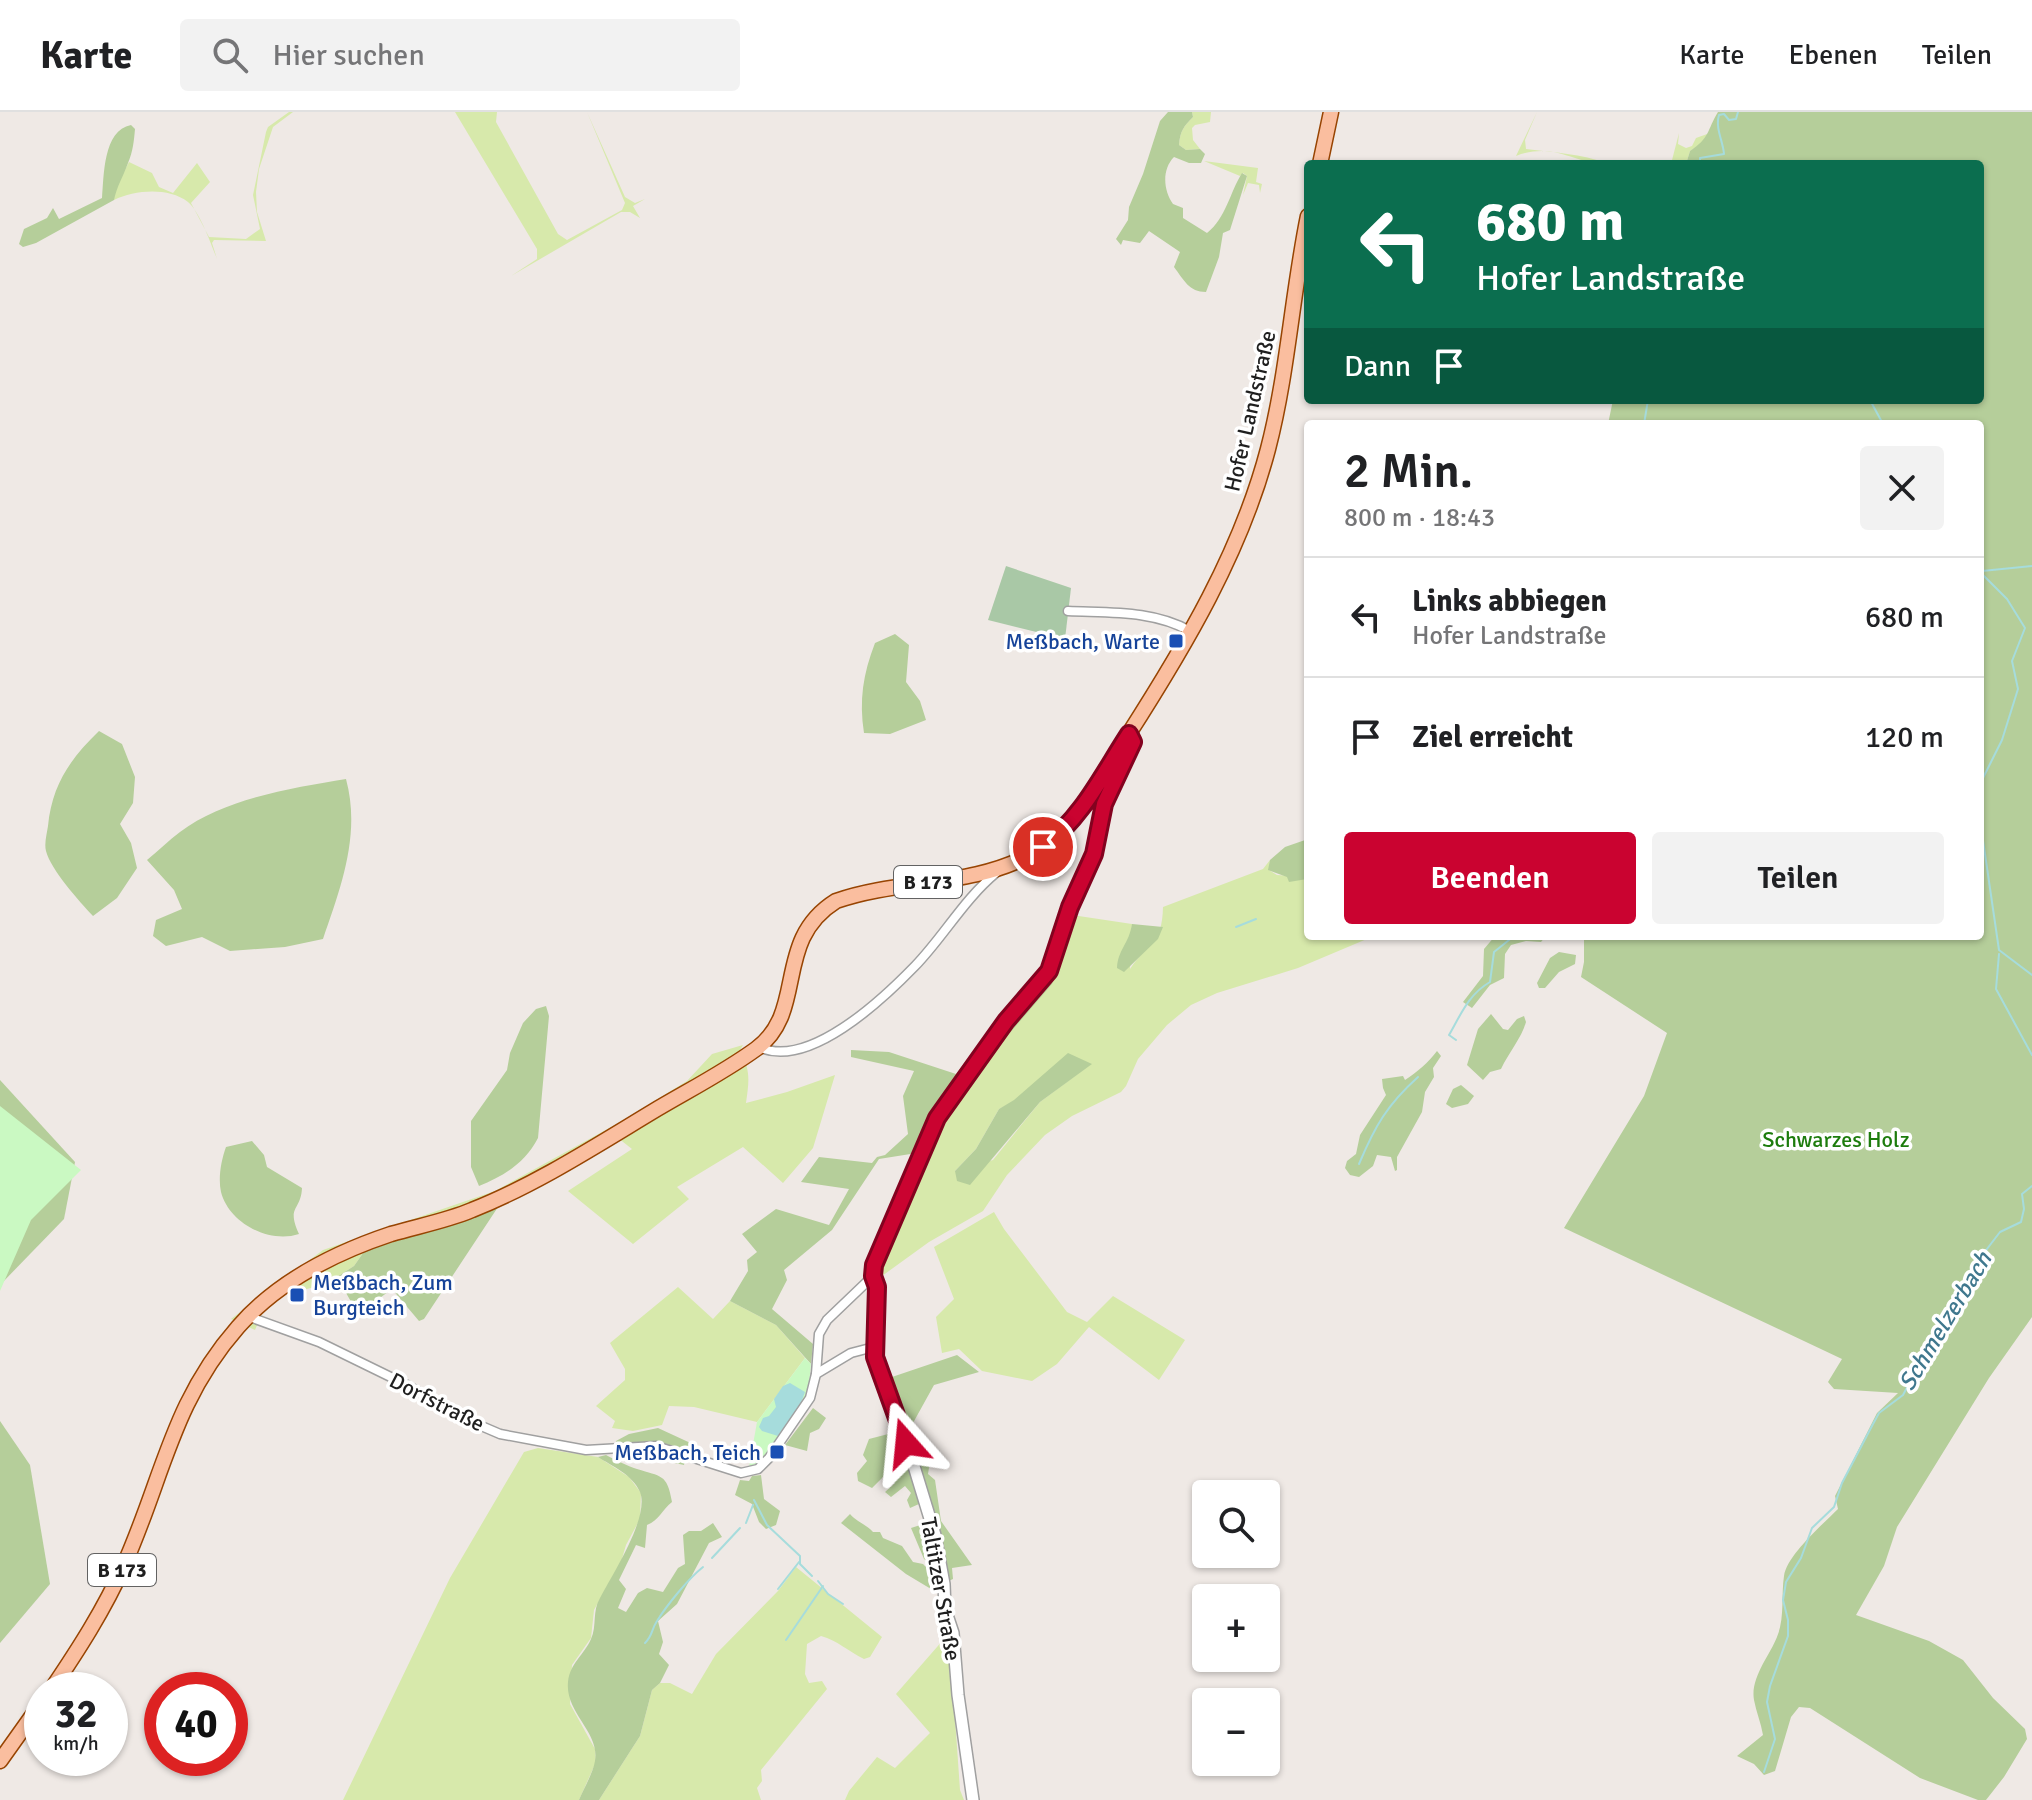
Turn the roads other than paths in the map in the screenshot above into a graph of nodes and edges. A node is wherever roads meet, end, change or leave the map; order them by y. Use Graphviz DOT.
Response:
graph roads {
  1 [pos="1331,112"];
  2 [pos="1321,160"];
  3 [pos="1304,247"];
  4 [pos="1068,611"];
  5 [pos="1190,631"];
  6 [pos="1129,734"];
  7 [pos="1003,868"];
  8 [pos="759,1047"];
  9 [pos="873,1276"];
  10 [pos="247,1316"];
  11 [pos="874,1347"];
  12 [pos="816,1374"];
  13 [pos="63,1672"];
  14 [pos="24,1727"];
  15 [pos="0,1761"];
  16 [pos="973,1800"];
  1 -- 2 [label="main road"];
  3 -- 5 [label="main road, Hofer Landstraße / B 173"];
  4 -- 5 [label="street"];
  5 -- 6 [label="main road, Hofer Landstraße / B 173"];
  6 -- 7 [label="main road, Hofer Landstraße / B 173"];
  6 -- 9 [label="street, Taltitzer Straße"];
  7 -- 8 [label="street, Hofer Landstraße"];
  7 -- 8 [label="main road, Hofer Landstraße / B 173"];
  8 -- 10 [label="main road, B 173"];
  9 -- 11 [label="street, Taltitzer Straße"];
  9 -- 12 [label="street, Dorfstraße"];
  10 -- 12 [label="street, Dorfstraße"];
  10 -- 13 [label="main road, B 173"];
  11 -- 12 [label="street"];
  11 -- 16 [label="street, Taltitzer Straße"];
  14 -- 15 [label="main road"];
}
